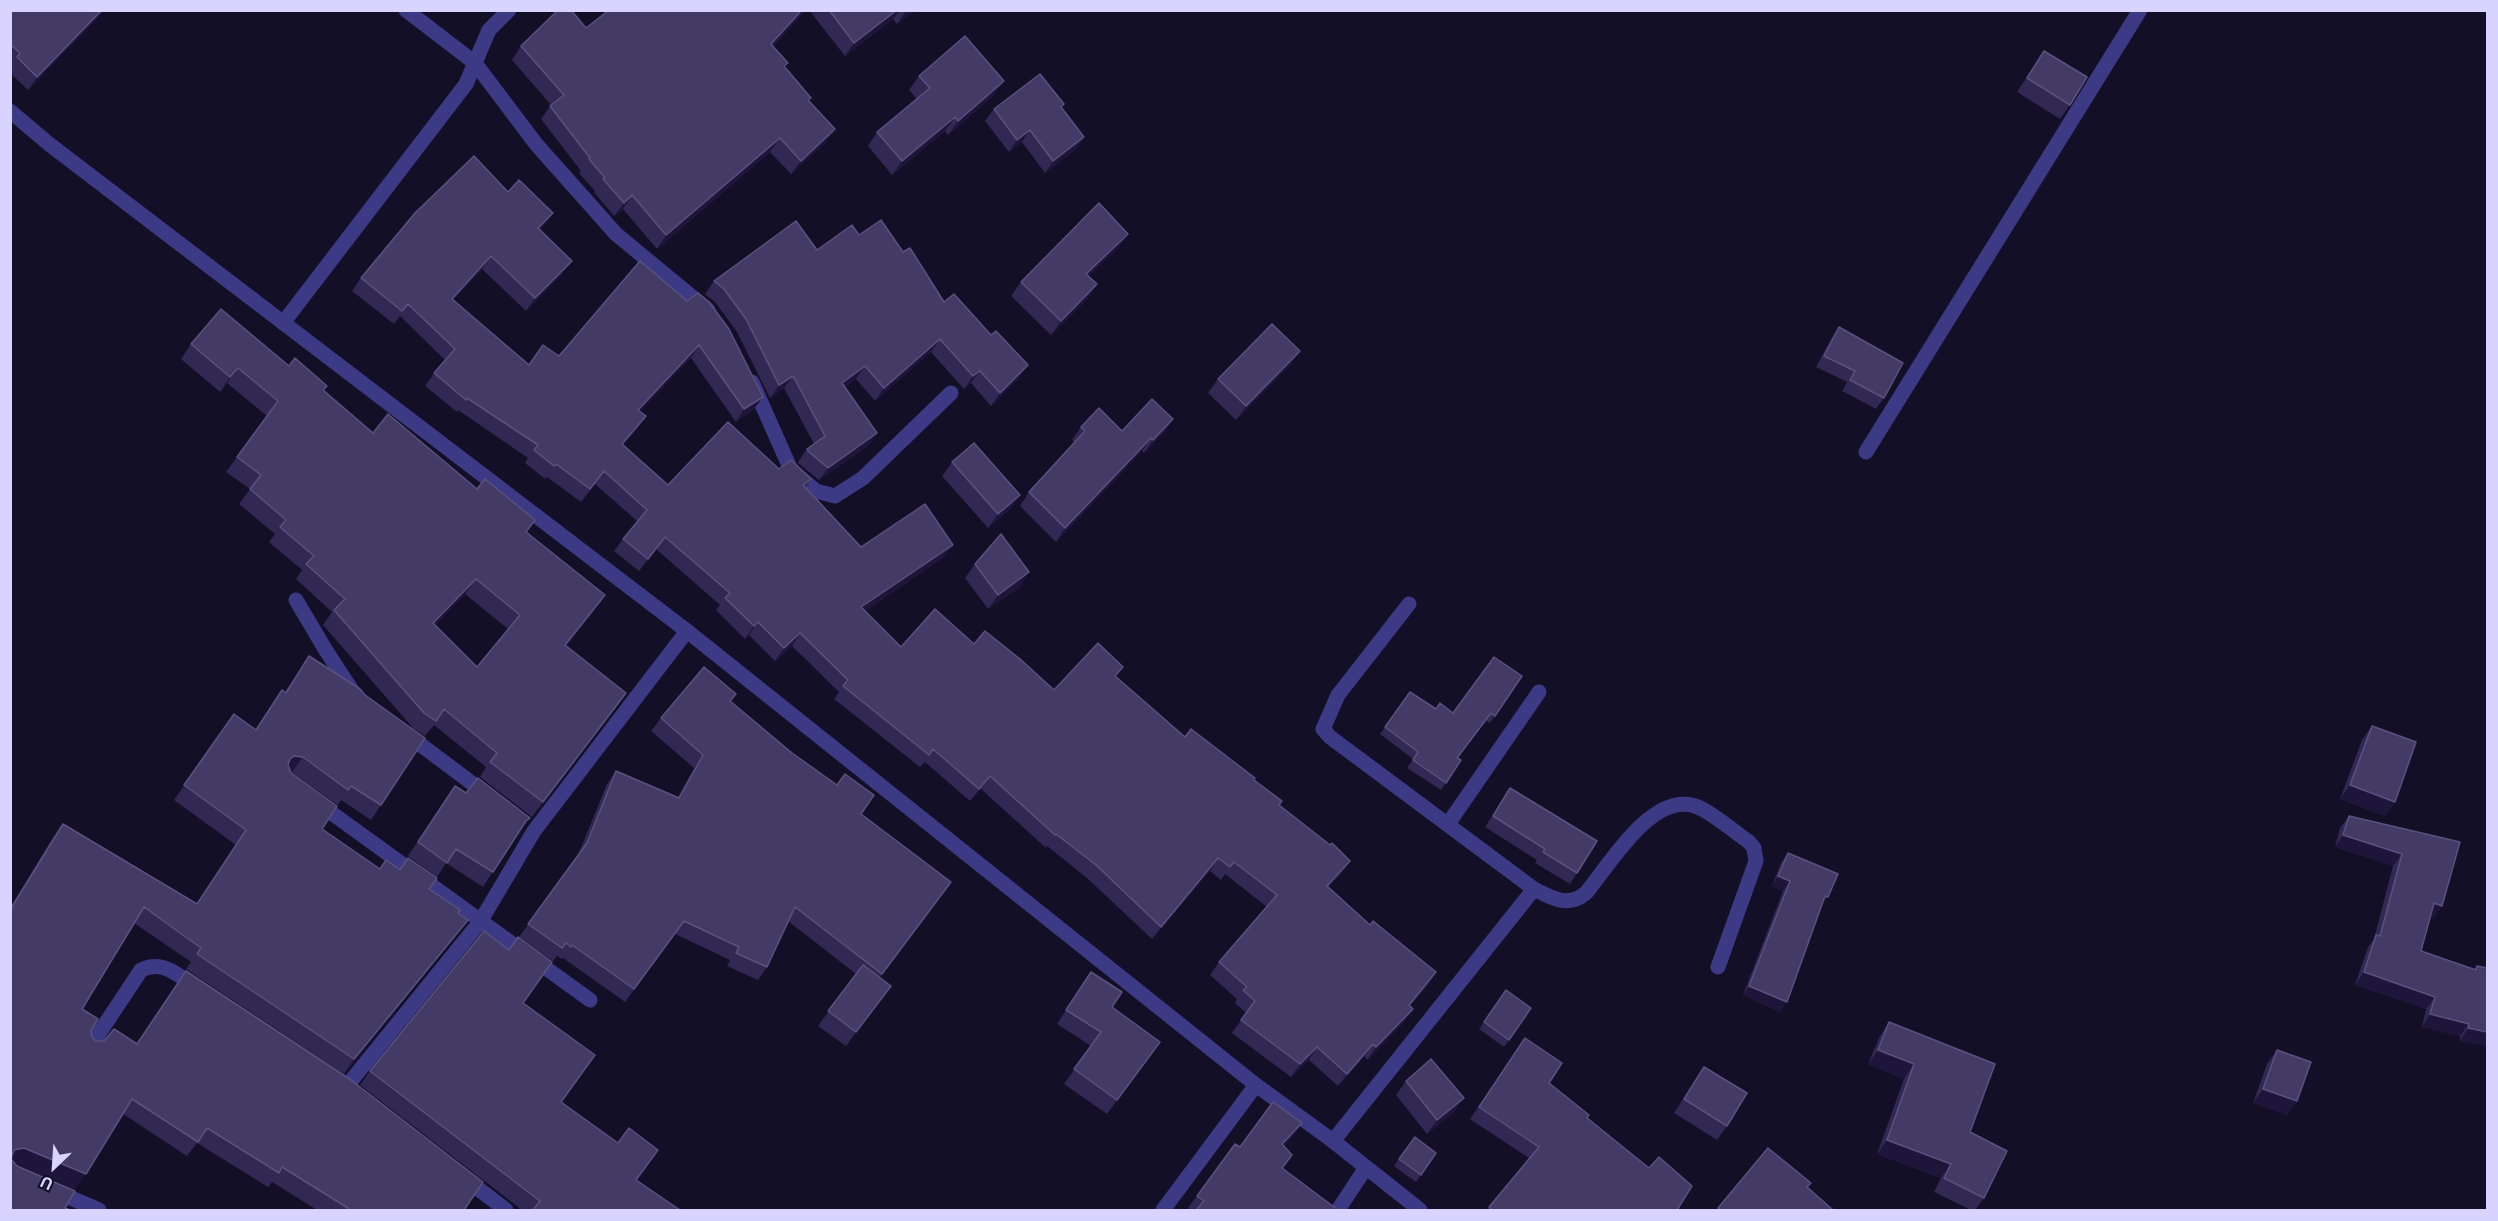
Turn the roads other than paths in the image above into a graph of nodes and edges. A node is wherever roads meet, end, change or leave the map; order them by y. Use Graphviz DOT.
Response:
graph roads {
  1 [pos="406,10"];
  2 [pos="509,10"];
  3 [pos="2140,10"];
  4 [pos="475,63"];
  5 [pos="10,111"];
  6 [pos="714,318"];
  7 [pos="283,323"];
  8 [pos="743,365"];
  9 [pos="951,393"];
  10 [pos="1866,452"];
  11 [pos="296,600"];
  12 [pos="1409,604"];
  13 [pos="687,631"];
  14 [pos="1539,692"];
  15 [pos="370,709"];
  16 [pos="389,722"];
  17 [pos="305,793"];
  18 [pos="499,804"];
  19 [pos="1448,824"];
  20 [pos="1534,889"];
  21 [pos="480,922"];
  22 [pos="1718,967"];
  23 [pos="212,998"];
  24 [pos="590,1000"];
  25 [pos="90,1047"];
  26 [pos="1256,1085"];
  27 [pos="346,1087"];
  28 [pos="1334,1141"];
  29 [pos="449,1167"];
  30 [pos="1365,1169"];
  31 [pos="40,1185"];
  32 [pos="99,1210"];
  33 [pos="506,1210"];
  34 [pos="1163,1210"];
  35 [pos="1338,1210"];
  36 [pos="1420,1210"];
  1 -- 4 [label="street"];
  2 -- 4 [label="street"];
  3 -- 10 [label="street"];
  4 -- 6 [label="street"];
  4 -- 7 [label="street"];
  5 -- 7 [label="street"];
  7 -- 13 [label="street"];
  8 -- 9 [label="street"];
  11 -- 15 [label="street"];
  12 -- 19 [label="street"];
  13 -- 21 [label="street"];
  13 -- 26 [label="street"];
  14 -- 19 [label="street"];
  16 -- 18 [label="street"];
  17 -- 21 [label="street"];
  19 -- 20 [label="street"];
  20 -- 22 [label="street"];
  20 -- 28 [label="street"];
  21 -- 24 [label="street"];
  21 -- 27 [label="street"];
  23 -- 25 [label="street"];
  26 -- 28 [label="street"];
  26 -- 34 [label="street"];
  28 -- 30 [label="street"];
  29 -- 33 [label="street"];
  30 -- 35 [label="street"];
  30 -- 36 [label="street"];
  31 -- 32 [label="street"];
}
